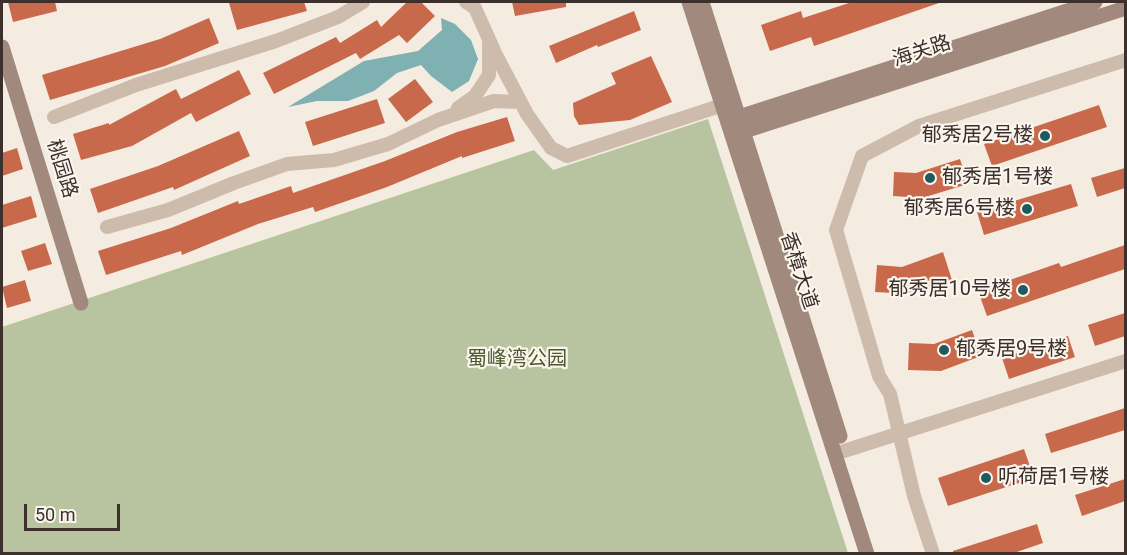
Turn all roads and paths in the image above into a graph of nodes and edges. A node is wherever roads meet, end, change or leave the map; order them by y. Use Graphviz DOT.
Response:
graph roads {
  1 [pos="363,2"];
  2 [pos="466,2"];
  3 [pos="689,2"];
  4 [pos="702,2"];
  5 [pos="1095,2"];
  6 [pos="1125,8"];
  7 [pos="489,39"];
  8 [pos="2,47"];
  9 [pos="1125,60"];
  10 [pos="520,102"];
  11 [pos="728,103"];
  12 [pos="54,117"];
  13 [pos="438,120"];
  14 [pos="735,126"];
  15 [pos="107,227"];
  16 [pos="81,303"];
  17 [pos="1125,361"];
  18 [pos="899,433"];
  19 [pos="844,451"];
  20 [pos="867,554"];
  21 [pos="877,554"];
  22 [pos="933,554"];
  1 -- 12 [label="street"];
  2 -- 7 [label="street"];
  3 -- 11 [label="street, 香樟大道"];
  4 -- 11 [label="street, 香樟大道"];
  5 -- 14 [label="street, 海关路"];
  6 -- 14 [label="street, 海关路"];
  7 -- 10 [label="street"];
  7 -- 13 [label="street"];
  8 -- 16 [label="street, 桃园路"];
  9 -- 18 [label="street"];
  10 -- 11 [label="street"];
  10 -- 13 [label="street"];
  11 -- 14 [label="street, 香樟大道"];
  13 -- 15 [label="street"];
  14 -- 19 [label="street, 香樟大道"];
  14 -- 20 [label="street, 香樟大道"];
  17 -- 18 [label="street"];
  18 -- 19 [label="street"];
  18 -- 22 [label="street"];
  19 -- 21 [label="street, 香樟大道"];
}
